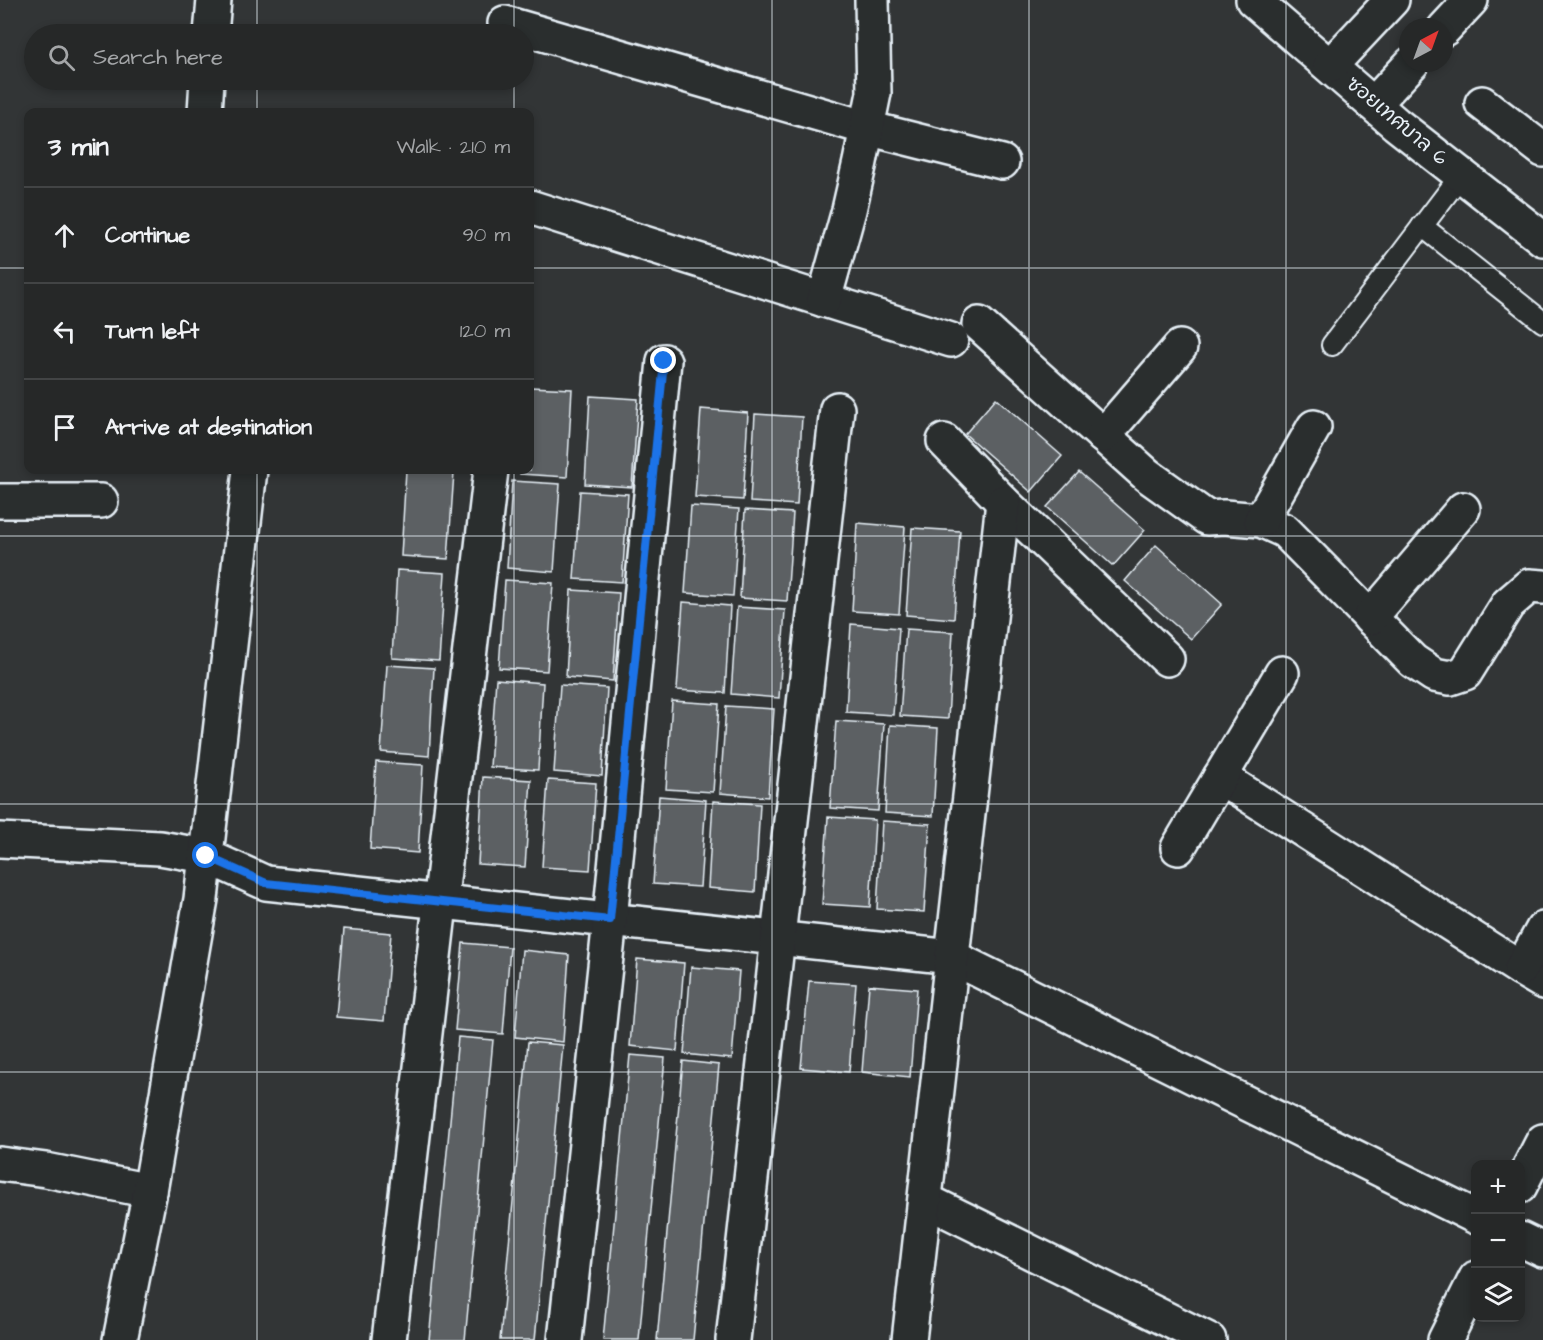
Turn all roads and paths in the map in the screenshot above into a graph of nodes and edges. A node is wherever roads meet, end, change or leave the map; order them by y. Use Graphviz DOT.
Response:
graph roads {
  1 [pos="214,0"];
  2 [pos="872,0"];
  3 [pos="1253,0"];
  4 [pos="1392,0"];
  5 [pos="1471,0"];
  6 [pos="1453,19"];
  7 [pos="505,23"];
  8 [pos="212,24"];
  9 [pos="508,24"];
  10 [pos="534,31"];
  11 [pos="1330,66"];
  12 [pos="1404,72"];
  13 [pos="206,90"];
  14 [pos="1482,103"];
  15 [pos="1374,104"];
  16 [pos="204,108"];
  17 [pos="867,128"];
  18 [pos="1543,150"];
  19 [pos="1002,162"];
  20 [pos="1461,175"];
  21 [pos="534,208"];
  22 [pos="1422,226"];
  23 [pos="1543,239"];
  24 [pos="824,300"];
  25 [pos="1543,322"];
  26 [pos="979,324"];
  27 [pos="951,340"];
  28 [pos="1332,345"];
  29 [pos="1180,347"];
  30 [pos="664,361"];
  31 [pos="837,409"];
  32 [pos="1314,427"];
  33 [pos="1103,436"];
  34 [pos="944,441"];
  35 [pos="250,474"];
  36 [pos="492,474"];
  37 [pos="0,501"];
  38 [pos="101,501"];
  39 [pos="1003,502"];
  40 [pos="1463,508"];
  41 [pos="1262,520"];
  42 [pos="1543,587"];
  43 [pos="1370,618"];
  44 [pos="1167,659"];
  45 [pos="1282,673"];
  46 [pos="1220,777"];
  47 [pos="0,840"];
  48 [pos="1178,848"];
  49 [pos="206,856"];
  50 [pos="441,902"];
  51 [pos="610,920"];
  52 [pos="1543,929"];
  53 [pos="778,938"];
  54 [pos="952,957"];
  55 [pos="1532,975"];
  56 [pos="1543,1141"];
  57 [pos="0,1164"];
  58 [pos="1525,1178"];
  59 [pos="150,1191"];
  60 [pos="925,1200"];
  61 [pos="1471,1215"];
  62 [pos="1525,1241"];
  63 [pos="1543,1250"];
  64 [pos="1471,1288"];
  65 [pos="120,1340"];
  66 [pos="389,1340"];
  67 [pos="565,1340"];
  68 [pos="733,1340"];
  69 [pos="909,1340"];
  70 [pos="1209,1340"];
  71 [pos="1445,1340"];
  1 -- 8 [label="street"];
  2 -- 17 [label="street"];
  3 -- 11 [label="street, ซอยเทศบาล 6"];
  4 -- 11 [label="street"];
  5 -- 6 [label="street"];
  7 -- 9 [label="street"];
  10 -- 17 [label="street"];
  11 -- 15 [label="street, ซอยเทศบาล 6"];
  12 -- 15 [label="street"];
  13 -- 16 [label="street"];
  14 -- 18 [label="street"];
  15 -- 20 [label="street, ซอยเทศบาล 6"];
  17 -- 19 [label="street"];
  17 -- 24 [label="street"];
  20 -- 22 [label="lane"];
  20 -- 23 [label="street, ซอยเทศบาล 6"];
  21 -- 24 [label="street"];
  22 -- 25 [label="lane"];
  22 -- 28 [label="lane"];
  24 -- 27 [label="street"];
  26 -- 33 [label="street"];
  29 -- 33 [label="street"];
  30 -- 51 [label="street"];
  31 -- 53 [label="street"];
  32 -- 41 [label="street"];
  33 -- 41 [label="street"];
  34 -- 39 [label="street"];
  35 -- 49 [label="street"];
  36 -- 50 [label="street"];
  37 -- 38 [label="street"];
  39 -- 44 [label="street"];
  39 -- 54 [label="street"];
  40 -- 43 [label="street"];
  41 -- 43 [label="street"];
  42 -- 43 [label="street"];
  45 -- 46 [label="street"];
  46 -- 48 [label="street"];
  46 -- 55 [label="street"];
  47 -- 49 [label="street"];
  49 -- 50 [label="street"];
  49 -- 59 [label="street"];
  50 -- 51 [label="street"];
  50 -- 66 [label="street"];
  51 -- 53 [label="street"];
  51 -- 67 [label="street"];
  52 -- 55 [label="street"];
  53 -- 54 [label="street"];
  53 -- 68 [label="street"];
  54 -- 60 [label="street"];
  54 -- 61 [label="street"];
  56 -- 58 [label="street"];
  57 -- 59 [label="street"];
  59 -- 65 [label="street"];
  60 -- 69 [label="street"];
  60 -- 70 [label="street"];
  62 -- 63 [label="street"];
  64 -- 71 [label="street"];
}
